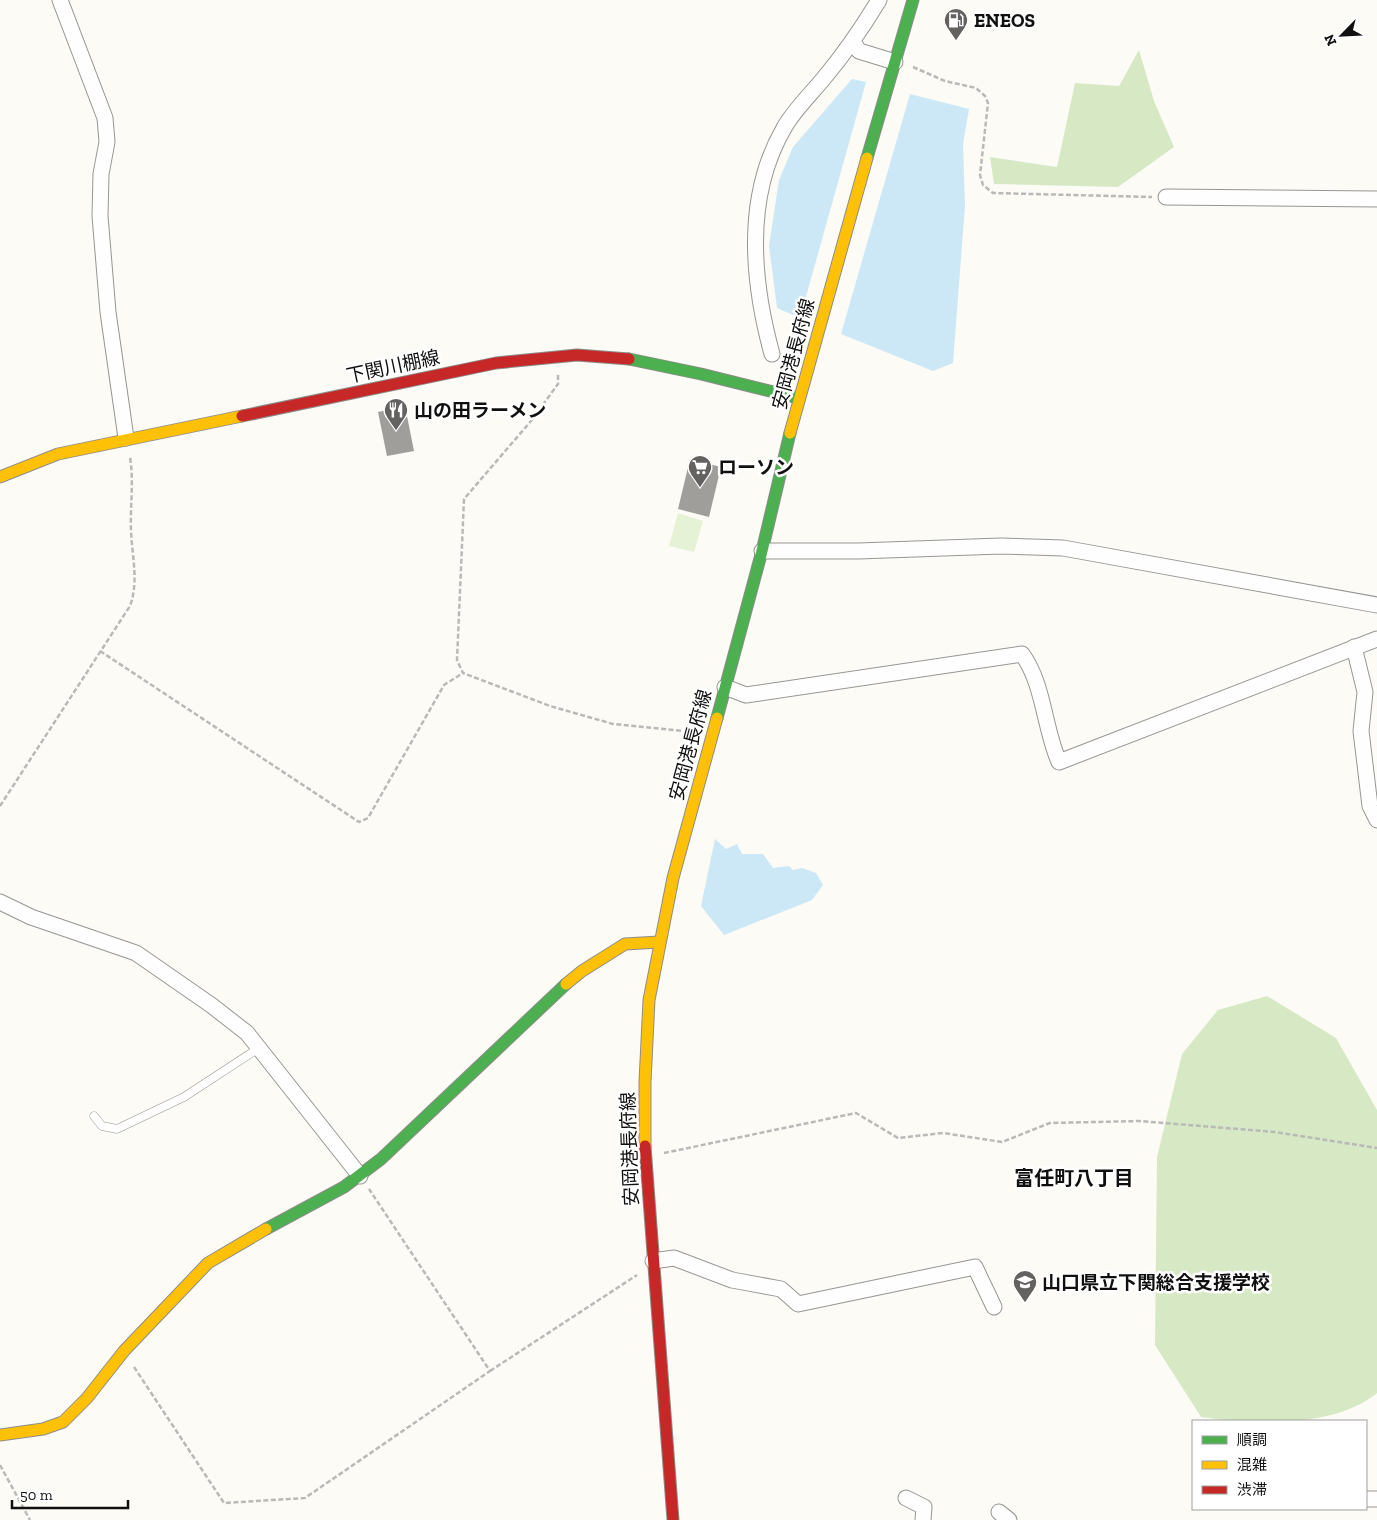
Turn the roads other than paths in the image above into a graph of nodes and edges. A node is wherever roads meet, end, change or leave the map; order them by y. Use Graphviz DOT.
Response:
graph roads {
  1 [pos="60,0"];
  2 [pos="879,0"];
  3 [pos="913,0"];
  4 [pos="853,42"];
  5 [pos="895,62"];
  6 [pos="1166,197"];
  7 [pos="1377,199"];
  8 [pos="772,354"];
  9 [pos="798,398"];
  10 [pos="126,438"];
  11 [pos="0,477"];
  12 [pos="762,551"];
  13 [pos="1377,605"];
  14 [pos="1377,639"];
  15 [pos="1354,647"];
  16 [pos="724,687"];
  17 [pos="1377,820"];
  18 [pos="0,902"];
  19 [pos="659,942"];
  20 [pos="259,1048"];
  21 [pos="94,1116"];
  22 [pos="360,1176"];
  23 [pos="653,1264"];
  24 [pos="994,1307"];
  25 [pos="0,1435"];
  26 [pos="906,1498"];
  27 [pos="673,1520"];
  28 [pos="923,1520"];
  1 -- 10 [label="street"];
  2 -- 4 [label="street"];
  3 -- 5 [label="main road, 安岡港長府線"];
  4 -- 5 [label="street"];
  4 -- 8 [label="street"];
  5 -- 9 [label="main road, 安岡港長府線"];
  6 -- 7 [label="street"];
  9 -- 10 [label="main road, 下関川棚線"];
  9 -- 12 [label="main road, 安岡港長府線"];
  10 -- 11 [label="main road, 下関川棚線"];
  12 -- 13 [label="street"];
  12 -- 16 [label="main road, 安岡港長府線"];
  14 -- 15 [label="street"];
  15 -- 16 [label="street"];
  15 -- 17 [label="street"];
  16 -- 19 [label="main road, 安岡港長府線"];
  18 -- 20 [label="street"];
  19 -- 22 [label="main road"];
  19 -- 23 [label="main road, 安岡港長府線"];
  20 -- 21 [label="lane"];
  20 -- 22 [label="street"];
  22 -- 25 [label="main road"];
  23 -- 24 [label="street"];
  23 -- 27 [label="main road, 安岡港長府線"];
  26 -- 28 [label="street"];
}
